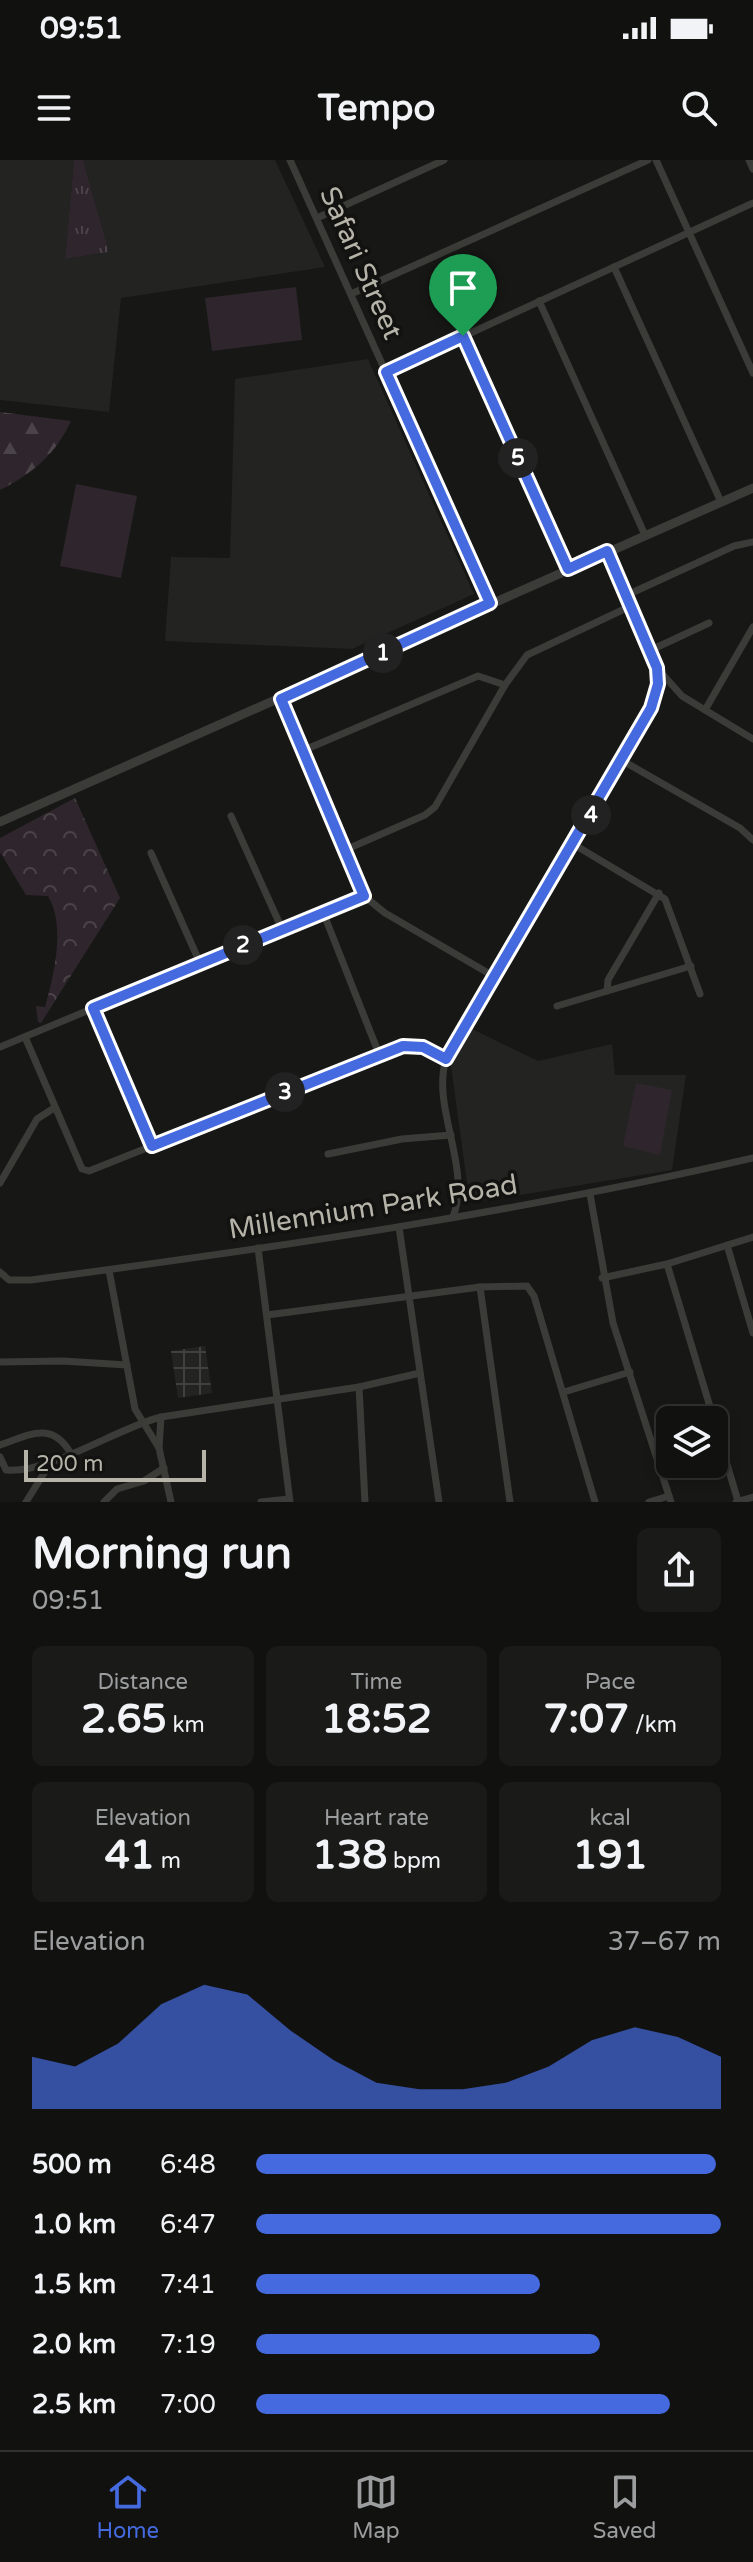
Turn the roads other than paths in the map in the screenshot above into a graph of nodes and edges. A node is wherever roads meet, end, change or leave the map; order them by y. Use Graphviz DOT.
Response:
graph roads {
  1 [pos="290,160"];
  2 [pos="444,160"];
  3 [pos="648,160"];
  4 [pos="656,160"];
  5 [pos="749,160"];
  6 [pos="753,169"];
  7 [pos="753,203"];
  8 [pos="317,218"];
  9 [pos="689,234"];
  10 [pos="614,267"];
  11 [pos="351,294"];
  12 [pos="539,301"];
  13 [pos="463,336"];
  14 [pos="386,372"];
  15 [pos="753,373"];
  16 [pos="753,488"];
  17 [pos="721,502"];
  18 [pos="645,535"];
  19 [pos="753,542"];
  20 [pos="607,551"];
  21 [pos="568,569"];
  22 [pos="627,595"];
  23 [pos="490,603"];
  24 [pos="633,605"];
  25 [pos="709,623"];
  26 [pos="753,627"];
  27 [pos="651,650"];
  28 [pos="657,668"];
  29 [pos="505,685"];
  30 [pos="281,699"];
  31 [pos="705,710"];
  32 [pos="753,739"];
  33 [pos="302,751"];
  34 [pos="623,761"];
  35 [pos="231,816"];
  36 [pos="0,822"];
  37 [pos="752,838"];
  38 [pos="573,844"];
  39 [pos="345,850"];
  40 [pos="151,853"];
  41 [pos="659,893"];
  42 [pos="364,896"];
  43 [pos="323,912"];
  44 [pos="282,929"];
  45 [pos="200,963"];
  46 [pos="691,966"];
  47 [pos="495,977"];
  48 [pos="607,991"];
  49 [pos="700,994"];
  50 [pos="557,1006"];
  51 [pos="93,1008"];
  52 [pos="25,1037"];
  53 [pos="0,1047"];
  54 [pos="379,1054"];
  55 [pos="446,1059"];
  56 [pos="54,1108"];
  57 [pos="451,1135"];
  58 [pos="152,1146"];
  59 [pos="328,1154"];
  60 [pos="753,1158"];
  61 [pos="0,1183"];
  62 [pos="590,1194"];
  63 [pos="453,1217"];
  64 [pos="399,1227"];
  65 [pos="753,1237"];
  66 [pos="727,1245"];
  67 [pos="258,1248"];
  68 [pos="667,1264"];
  69 [pos="109,1270"];
  70 [pos="0,1272"];
  71 [pos="602,1278"];
  72 [pos="4,1281"];
  73 [pos="480,1287"];
  74 [pos="409,1296"];
  75 [pos="267,1315"];
  76 [pos="753,1333"];
  77 [pos="0,1362"];
  78 [pos="127,1365"];
  79 [pos="630,1372"];
  80 [pos="420,1373"];
  81 [pos="359,1387"];
  82 [pos="564,1392"];
  83 [pos="279,1398"];
  84 [pos="710,1406"];
  85 [pos="161,1417"];
  86 [pos="143,1422"];
  87 [pos="0,1445"];
  88 [pos="159,1448"];
  89 [pos="70,1452"];
  90 [pos="0,1457"];
  91 [pos="51,1462"];
  92 [pos="164,1468"];
  93 [pos="728,1473"];
  94 [pos="753,1497"];
  95 [pos="670,1499"];
  96 [pos="289,1500"];
  97 [pos="26,1502"];
  98 [pos="104,1502"];
  99 [pos="171,1502"];
  100 [pos="261,1502"];
  101 [pos="365,1502"];
  102 [pos="439,1502"];
  103 [pos="510,1502"];
  104 [pos="595,1502"];
  105 [pos="649,1502"];
  106 [pos="736,1502"];
  1 -- 8 [label="street, Safari Street"];
  2 -- 8 [label="street"];
  3 -- 11 [label="street"];
  4 -- 9 [label="street"];
  5 -- 6 [label="street"];
  7 -- 9 [label="street"];
  8 -- 11 [label="street, Safari Street"];
  9 -- 10 [label="street"];
  9 -- 15 [label="street"];
  10 -- 12 [label="street"];
  10 -- 17 [label="street"];
  11 -- 14 [label="street, Safari Street"];
  12 -- 13 [label="street"];
  12 -- 18 [label="street"];
  13 -- 14 [label="street"];
  13 -- 21 [label="street"];
  14 -- 23 [label="street, Safari Street"];
  16 -- 17 [label="street"];
  17 -- 18 [label="street"];
  18 -- 20 [label="street"];
  19 -- 22 [label="street"];
  20 -- 21 [label="street"];
  20 -- 22 [label="street"];
  21 -- 23 [label="street"];
  22 -- 24 [label="street"];
  23 -- 30 [label="street"];
  24 -- 27 [label="street"];
  24 -- 29 [label="street"];
  25 -- 27 [label="street"];
  26 -- 31 [label="street"];
  27 -- 28 [label="street"];
  28 -- 31 [label="street"];
  28 -- 34 [label="street"];
  29 -- 33 [label="street"];
  29 -- 39 [label="street"];
  30 -- 33 [label="street"];
  30 -- 36 [label="street"];
  31 -- 32 [label="street"];
  33 -- 39 [label="street"];
  34 -- 37 [label="street"];
  34 -- 38 [label="street"];
  35 -- 44 [label="street"];
  38 -- 41 [label="street"];
  38 -- 47 [label="street"];
  39 -- 42 [label="street"];
  40 -- 45 [label="street"];
  41 -- 46 [label="street"];
  41 -- 48 [label="street"];
  42 -- 43 [label="street"];
  42 -- 47 [label="street"];
  43 -- 44 [label="street"];
  43 -- 54 [label="street"];
  44 -- 45 [label="street"];
  45 -- 51 [label="street"];
  46 -- 48 [label="street"];
  46 -- 49 [label="street"];
  47 -- 55 [label="street"];
  48 -- 50 [label="street"];
  51 -- 52 [label="street"];
  51 -- 58 [label="street"];
  52 -- 53 [label="street"];
  52 -- 56 [label="street"];
  54 -- 55 [label="street"];
  54 -- 58 [label="street"];
  55 -- 57 [label="street"];
  56 -- 58 [label="street"];
  56 -- 61 [label="street"];
  57 -- 59 [label="street"];
  57 -- 63 [label="street"];
  60 -- 62 [label="street, Millennium Park Road"];
  62 -- 63 [label="street, Millennium Park Road"];
  62 -- 71 [label="street"];
  63 -- 64 [label="street, Millennium Park Road"];
  64 -- 67 [label="street, Millennium Park Road"];
  64 -- 74 [label="street"];
  65 -- 66 [label="street"];
  66 -- 68 [label="street"];
  66 -- 76 [label="street"];
  67 -- 69 [label="street, Millennium Park Road"];
  67 -- 75 [label="street"];
  68 -- 71 [label="street"];
  68 -- 84 [label="street"];
  69 -- 72 [label="street, Millennium Park Road"];
  69 -- 78 [label="street"];
  70 -- 72 [label="street, Millennium Park Road"];
  71 -- 79 [label="street"];
  73 -- 74 [label="street"];
  73 -- 82 [label="street"];
  73 -- 103 [label="street"];
  74 -- 75 [label="street"];
  74 -- 80 [label="street"];
  75 -- 83 [label="street"];
  77 -- 78 [label="street"];
  78 -- 86 [label="street"];
  79 -- 82 [label="street"];
  79 -- 95 [label="street"];
  80 -- 81 [label="street"];
  80 -- 102 [label="street"];
  81 -- 83 [label="street"];
  81 -- 101 [label="street"];
  82 -- 104 [label="street"];
  83 -- 85 [label="street"];
  83 -- 96 [label="street"];
  85 -- 86 [label="street"];
  85 -- 88 [label="street"];
  86 -- 88 [label="street"];
  86 -- 89 [label="street"];
  87 -- 89 [label="street"];
  88 -- 92 [label="street"];
  89 -- 91 [label="street"];
  90 -- 91 [label="street"];
  91 -- 97 [label="street"];
  92 -- 98 [label="street"];
  92 -- 99 [label="street"];
  93 -- 106 [label="street"];
  94 -- 106 [label="street"];
  95 -- 105 [label="street"];
  96 -- 100 [label="street"];
}
